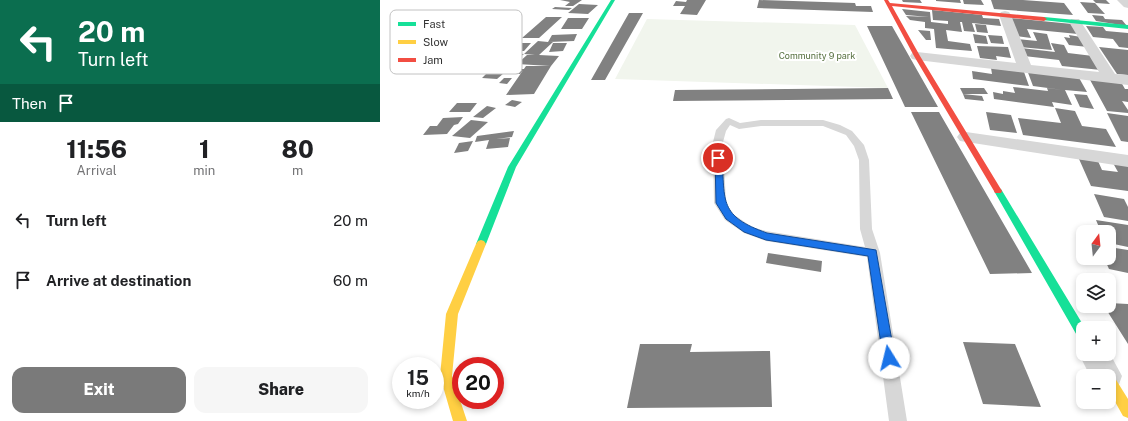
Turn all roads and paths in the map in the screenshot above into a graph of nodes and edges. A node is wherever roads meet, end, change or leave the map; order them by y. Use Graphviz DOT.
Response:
graph roads {
  1 [pos="613,0"];
  2 [pos="887,2"];
  3 [pos="1005,15"];
  4 [pos="1075,22"];
  5 [pos="1128,27"];
  6 [pos="917,56"];
  7 [pos="1025,68"];
  8 [pos="1110,78"];
  9 [pos="1128,80"];
  10 [pos="966,137"];
  11 [pos="1128,161"];
  12 [pos="873,252"];
  13 [pos="1076,323"];
  14 [pos="1116,389"];
  15 [pos="1127,405"];
  16 [pos="460,421"];
  17 [pos="898,421"];
  1 -- 16 [label="street"];
  2 -- 3 [label="street"];
  2 -- 6 [label="street"];
  3 -- 4 [label="street"];
  3 -- 7 [label="street"];
  4 -- 5 [label="street"];
  4 -- 8 [label="street"];
  6 -- 7 [label="street"];
  6 -- 10 [label="street"];
  7 -- 8 [label="street"];
  8 -- 9 [label="street"];
  10 -- 11 [label="street"];
  10 -- 13 [label="street"];
  12 -- 12 [label="lane"];
  12 -- 17 [label="lane"];
  14 -- 15 [label="street"];
}
